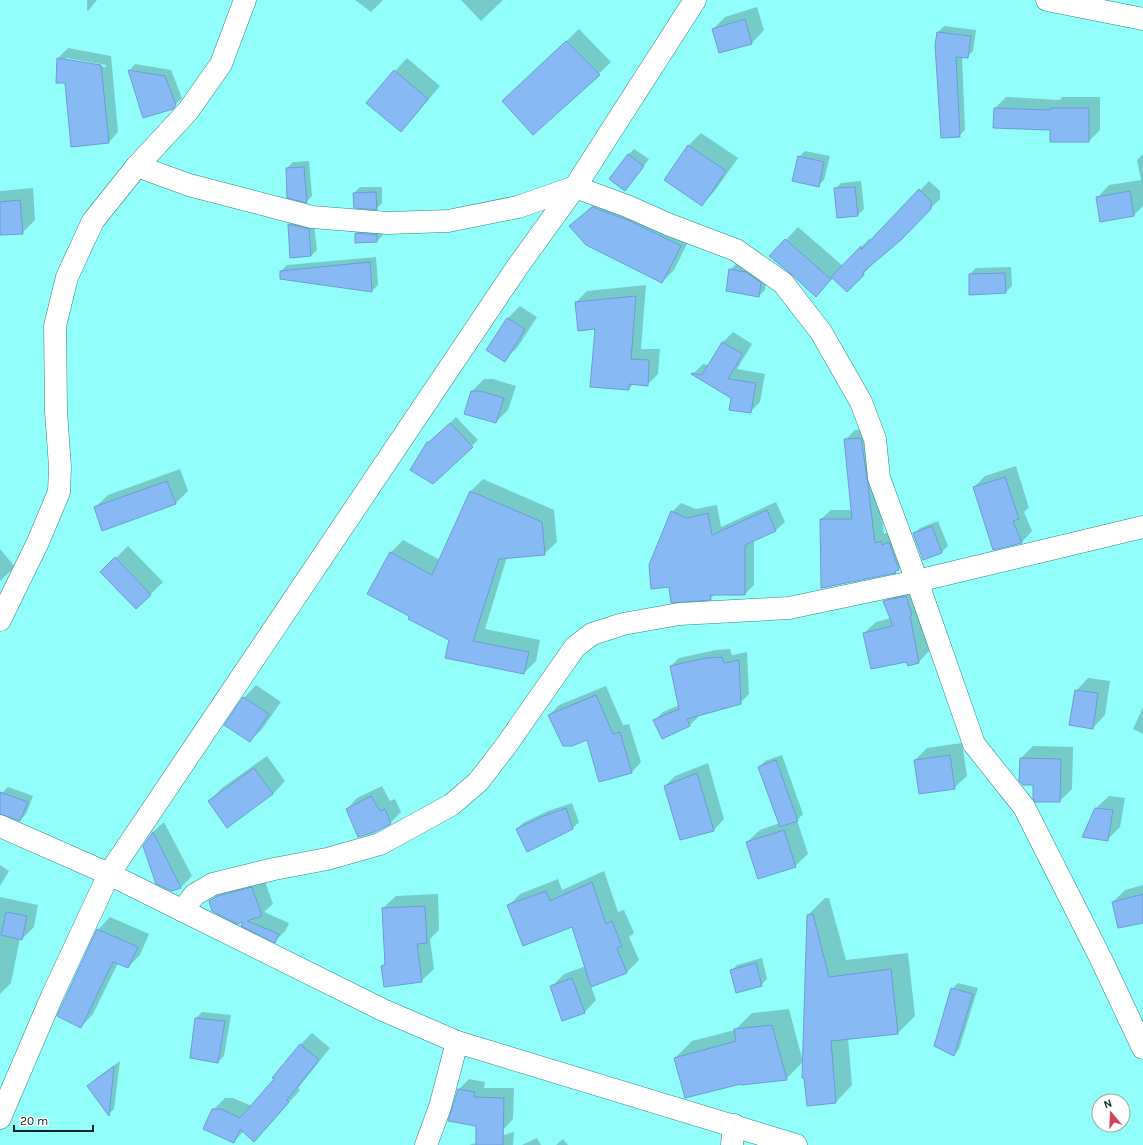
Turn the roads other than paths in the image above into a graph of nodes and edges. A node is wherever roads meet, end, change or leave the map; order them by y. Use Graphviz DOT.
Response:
graph roads {
  1 [pos="245,0"];
  2 [pos="695,0"];
  3 [pos="1047,0"];
  4 [pos="1143,19"];
  5 [pos="137,166"];
  6 [pos="575,187"];
  7 [pos="1143,526"];
  8 [pos="917,581"];
  9 [pos="0,620"];
  10 [pos="0,826"];
  11 [pos="109,874"];
  12 [pos="183,911"];
  13 [pos="457,1042"];
  14 [pos="1143,1048"];
  15 [pos="0,1118"];
  16 [pos="733,1135"];
  17 [pos="426,1145"];
  18 [pos="796,1145"];
  1 -- 5 [label="street"];
  2 -- 6 [label="street"];
  3 -- 4 [label="street"];
  5 -- 6 [label="street"];
  5 -- 9 [label="street"];
  6 -- 8 [label="street"];
  6 -- 11 [label="street"];
  7 -- 8 [label="street"];
  8 -- 12 [label="street"];
  8 -- 14 [label="street"];
  10 -- 11 [label="street"];
  11 -- 12 [label="street"];
  11 -- 15 [label="street"];
  12 -- 13 [label="street"];
  13 -- 16 [label="street"];
  13 -- 17 [label="street"];
  16 -- 18 [label="street"];
}
